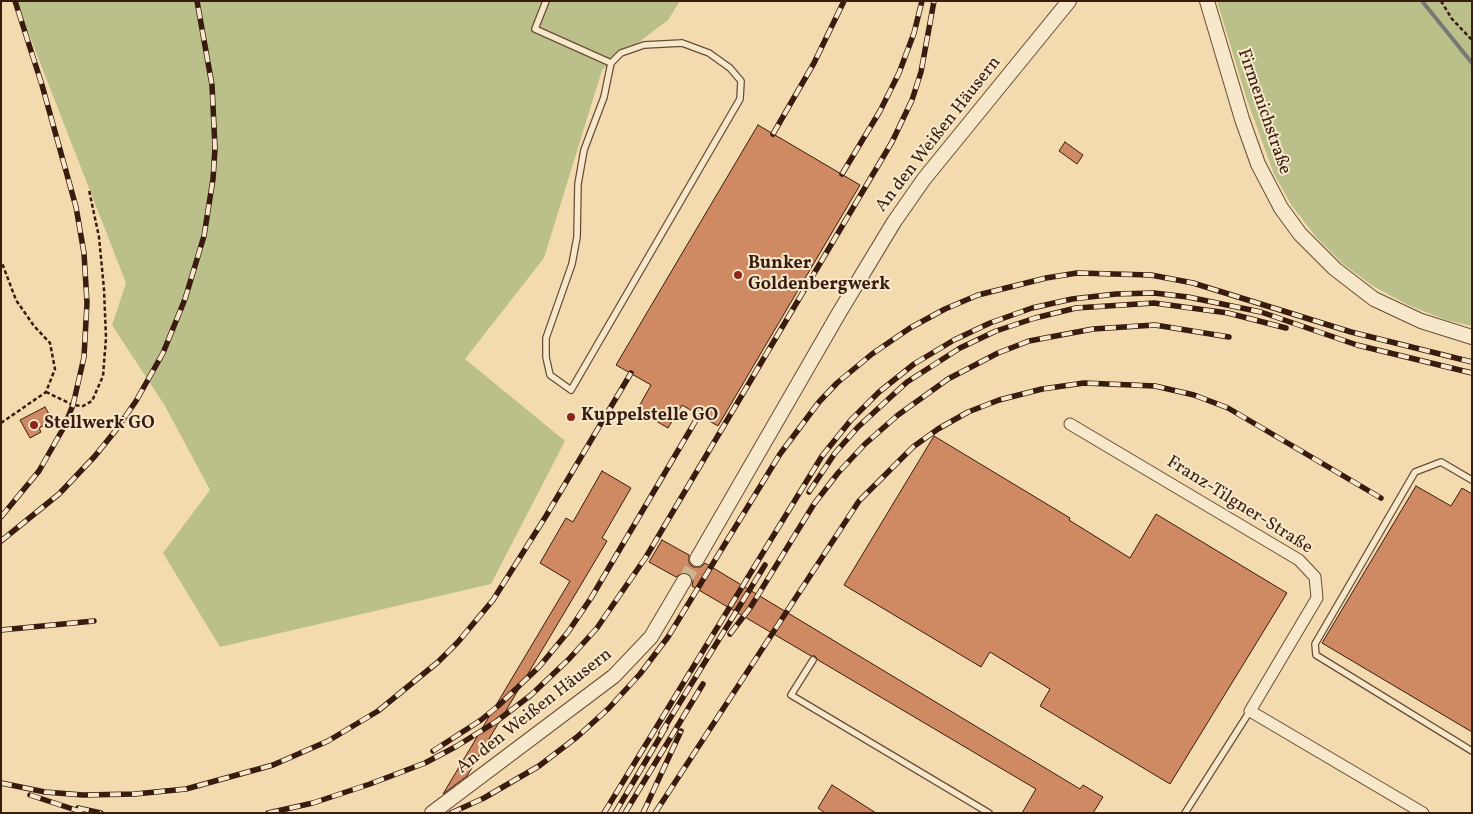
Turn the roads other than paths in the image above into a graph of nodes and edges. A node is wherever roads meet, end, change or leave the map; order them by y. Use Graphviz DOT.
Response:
graph roads {
  1 [pos="546,1"];
  2 [pos="1069,1"];
  3 [pos="1207,1"];
  4 [pos="611,63"];
  5 [pos="1472,337"];
  6 [pos="1070,424"];
  7 [pos="1472,480"];
  8 [pos="697,559"];
  9 [pos="684,581"];
  10 [pos="813,660"];
  11 [pos="1250,711"];
  12 [pos="1472,751"];
  13 [pos="432,813"];
  14 [pos="990,813"];
  15 [pos="1185,813"];
  16 [pos="1424,813"];
  1 -- 4 [label="lane"];
  2 -- 8 [label="street, An den Weißen Häusern"];
  3 -- 5 [label="street, Firmenichstraße"];
  4 -- 4 [label="lane"];
  6 -- 11 [label="street, Franz-Tilgner-Straße"];
  7 -- 12 [label="lane"];
  9 -- 13 [label="street, An den Weißen Häusern"];
  10 -- 14 [label="lane"];
  11 -- 15 [label="lane"];
  11 -- 16 [label="street"];
}
